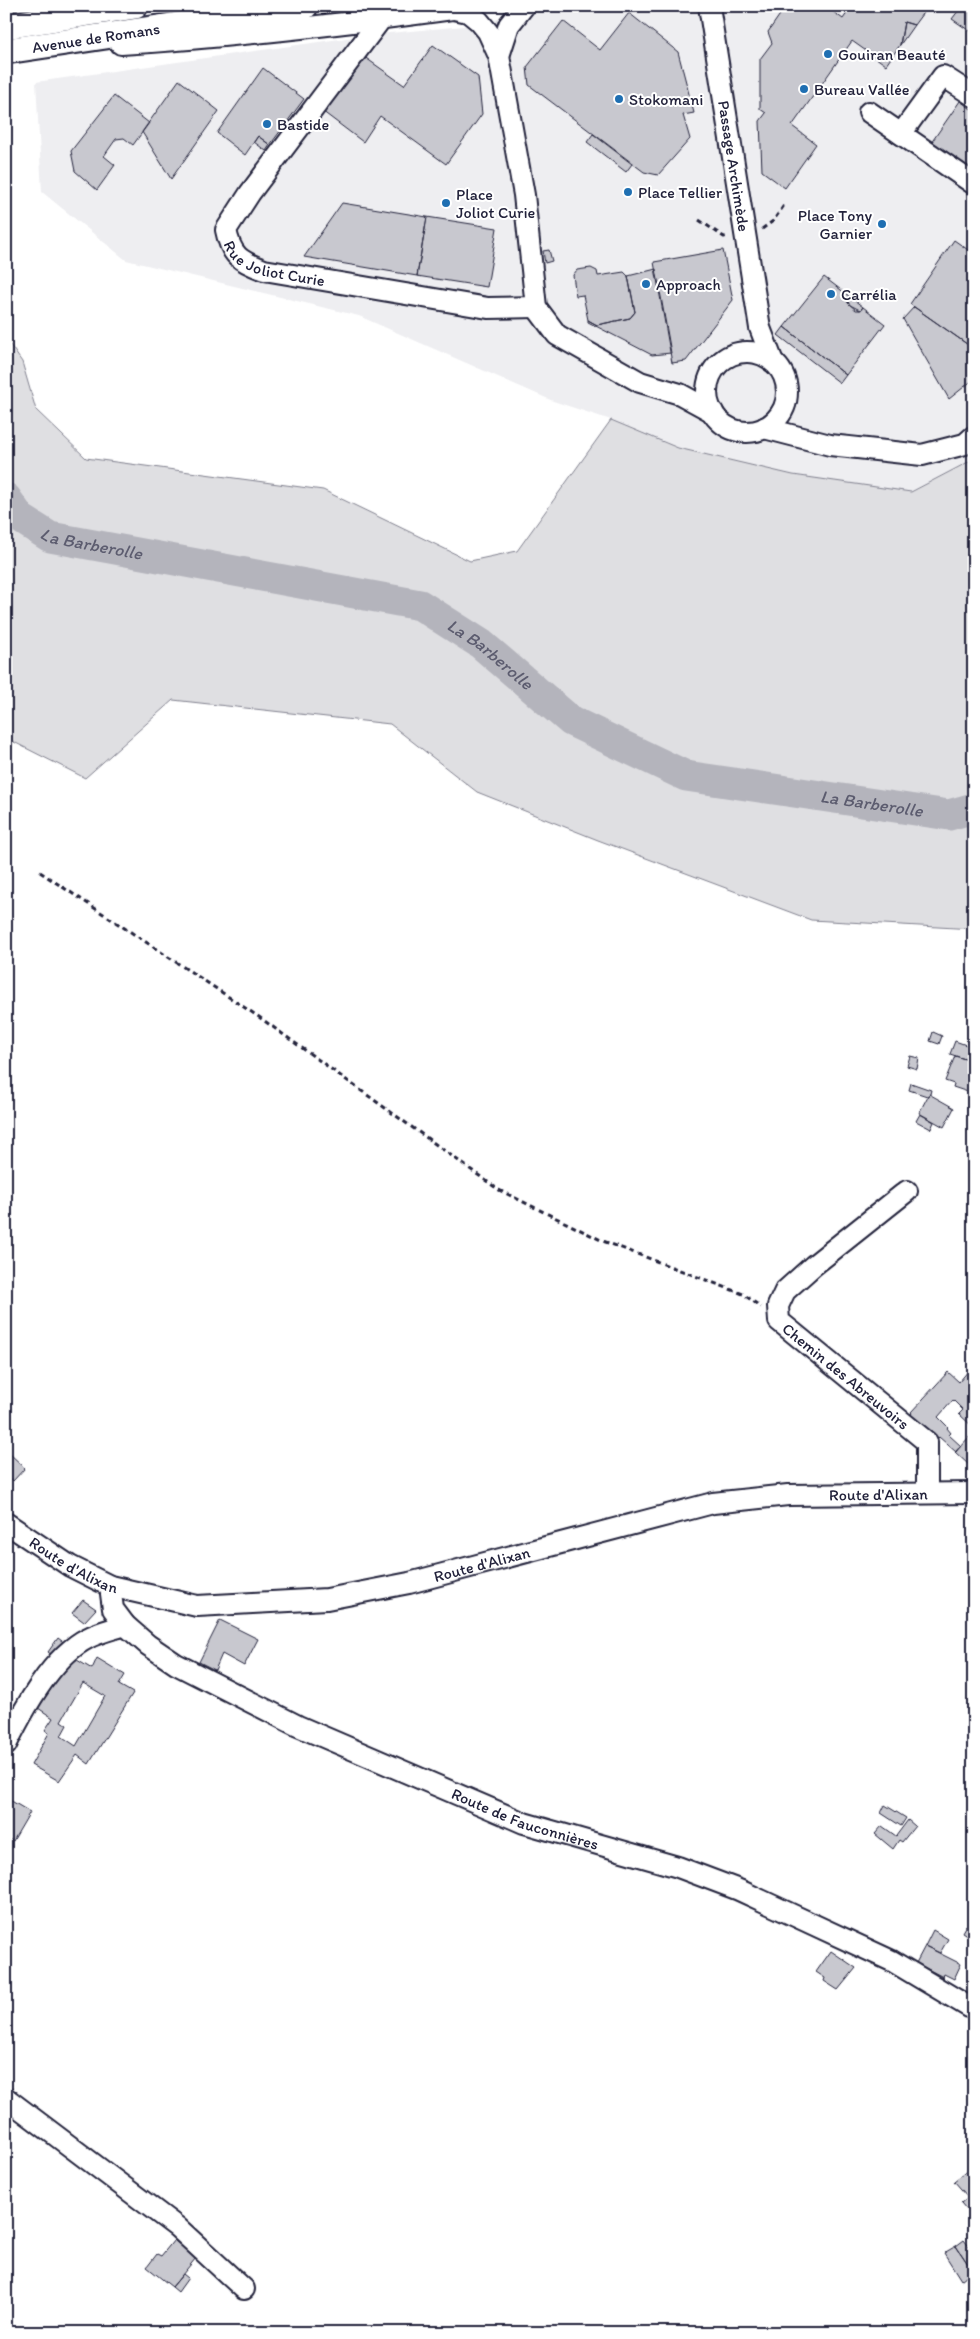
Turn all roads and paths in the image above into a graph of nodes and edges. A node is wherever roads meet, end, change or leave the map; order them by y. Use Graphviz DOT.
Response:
graph roads {
  1 [pos="135,6"];
  2 [pos="305,6"];
  3 [pos="524,6"];
  4 [pos="709,6"];
  5 [pos="463,8"];
  6 [pos="381,19"];
  7 [pos="6,26"];
  8 [pos="6,51"];
  9 [pos="499,56"];
  10 [pos="974,96"];
  11 [pos="869,112"];
  12 [pos="901,134"];
  13 [pos="974,184"];
  14 [pos="785,204"];
  15 [pos="699,220"];
  16 [pos="758,232"];
  17 [pos="729,236"];
  18 [pos="536,307"];
  19 [pos="760,328"];
  20 [pos="735,354"];
  21 [pos="773,362"];
  22 [pos="709,379"];
  23 [pos="680,394"];
  24 [pos="785,404"];
  25 [pos="712,412"];
  26 [pos="764,428"];
  27 [pos="974,436"];
  28 [pos="800,439"];
  29 [pos="40,872"];
  30 [pos="907,1191"];
  31 [pos="779,1321"];
  32 [pos="927,1492"];
  33 [pos="974,1493"];
  34 [pos="6,1523"];
  35 [pos="110,1586"];
  36 [pos="125,1625"];
  37 [pos="6,1745"];
  38 [pos="974,2010"];
  39 [pos="6,2098"];
  40 [pos="244,2289"];
  1 -- 7 [label="main road, Avenue de Romans"];
  2 -- 8 [label="main road, Avenue de Romans"];
  3 -- 9 [label="street"];
  4 -- 19 [label="street, Passage Archimède"];
  5 -- 6 [label="street"];
  5 -- 9 [label="street"];
  6 -- 8 [label="street"];
  6 -- 18 [label="street, Rue Joliot Curie"];
  9 -- 18 [label="street"];
  10 -- 12 [label="street"];
  11 -- 12 [label="street"];
  12 -- 13 [label="street"];
  14 -- 16 [label="path"];
  15 -- 17 [label="path"];
  18 -- 23 [label="street"];
  19 -- 20 [label="street"];
  19 -- 21 [label="street, Passage Archimède"];
  20 -- 21 [label="street"];
  20 -- 22 [label="street"];
  21 -- 24 [label="street"];
  22 -- 23 [label="street"];
  22 -- 25 [label="street"];
  23 -- 25 [label="street"];
  24 -- 26 [label="street"];
  24 -- 28 [label="street"];
  25 -- 26 [label="street"];
  26 -- 28 [label="street"];
  27 -- 28 [label="street"];
  29 -- 31 [label="path"];
  30 -- 31 [label="street, Chemin des Abreuvoirs"];
  31 -- 32 [label="street, Chemin des Abreuvoirs"];
  32 -- 33 [label="street, Route d'Alixan"];
  32 -- 35 [label="street, Route d'Alixan"];
  34 -- 35 [label="street, Route d'Alixan"];
  35 -- 36 [label="street, Route de Fauconnières"];
  36 -- 37 [label="street"];
  36 -- 38 [label="street, Route de Fauconnières"];
  39 -- 40 [label="street"];
}
